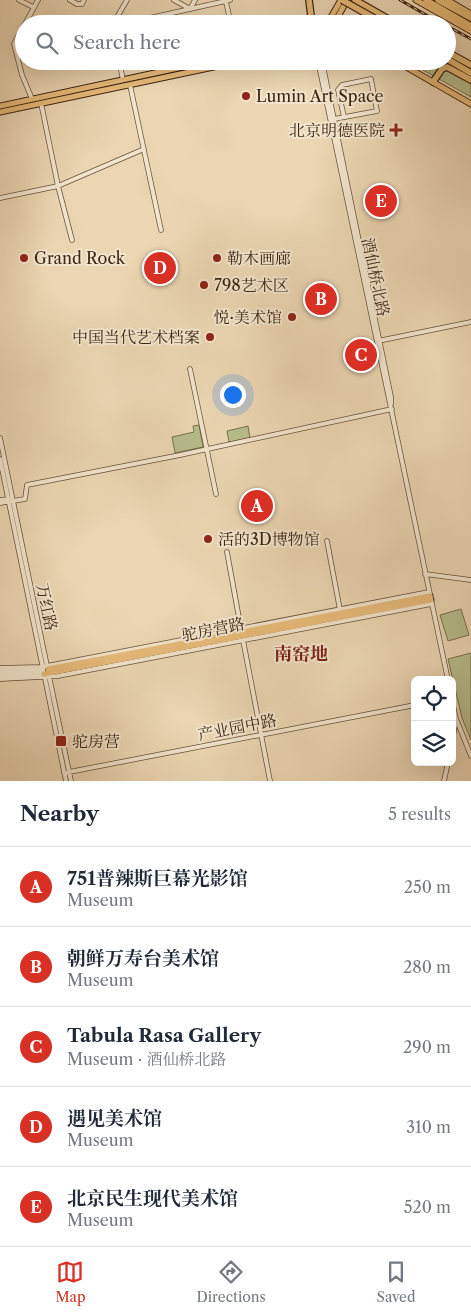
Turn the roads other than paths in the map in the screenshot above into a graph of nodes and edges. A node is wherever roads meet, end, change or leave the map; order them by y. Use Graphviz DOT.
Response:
graph roads {
  1 [pos="19,0"];
  2 [pos="38,0"];
  3 [pos="70,0"];
  4 [pos="84,0"];
  5 [pos="127,0"];
  6 [pos="174,0"];
  7 [pos="195,0"];
  8 [pos="309,0"];
  9 [pos="341,0"];
  10 [pos="347,0"];
  11 [pos="355,0"];
  12 [pos="416,0"];
  13 [pos="426,0"];
  14 [pos="438,0"];
  15 [pos="447,0"];
  16 [pos="228,1"];
  17 [pos="33,7"];
  18 [pos="190,9"];
  19 [pos="471,14"];
  20 [pos="29,15"];
  21 [pos="118,15"];
  22 [pos="163,15"];
  23 [pos="230,15"];
  24 [pos="311,15"];
  25 [pos="332,15"];
  26 [pos="339,15"];
  27 [pos="376,15"];
  28 [pos="443,15"];
  29 [pos="452,15"];
  30 [pos="456,17"];
  31 [pos="471,18"];
  32 [pos="456,23"];
  33 [pos="471,26"];
  34 [pos="471,31"];
  35 [pos="456,57"];
  36 [pos="456,64"];
  37 [pos="470,65"];
  38 [pos="21,70"];
  39 [pos="121,70"];
  40 [pos="169,70"];
  41 [pos="200,70"];
  42 [pos="320,70"];
  43 [pos="324,70"];
  44 [pos="412,70"];
  45 [pos="441,70"];
  46 [pos="453,70"];
  47 [pos="471,73"];
  48 [pos="123,80"];
  49 [pos="471,80"];
  50 [pos="433,82"];
  51 [pos="130,85"];
  52 [pos="32,99"];
  53 [pos="41,103"];
  54 [pos="471,104"];
  55 [pos="0,106"];
  56 [pos="0,112"];
  57 [pos="344,117"];
  58 [pos="334,119"];
  59 [pos="144,149"];
  60 [pos="58,186"];
  61 [pos="0,198"];
  62 [pos="160,230"];
  63 [pos="72,240"];
  64 [pos="471,322"];
  65 [pos="378,341"];
  66 [pos="190,369"];
  67 [pos="392,409"];
  68 [pos="0,438"];
  69 [pos="206,450"];
  70 [pos="0,459"];
  71 [pos="216,494"];
  72 [pos="10,501"];
  73 [pos="0,502"];
  74 [pos="327,541"];
  75 [pos="227,552"];
  76 [pos="425,574"];
  77 [pos="471,580"];
  78 [pos="430,598"];
  79 [pos="341,612"];
  80 [pos="242,635"];
  81 [pos="46,672"];
  82 [pos="0,673"];
  83 [pos="447,676"];
  84 [pos="411,706"];
  85 [pos="456,719"];
  86 [pos="261,735"];
  87 [pos="471,756"];
  88 [pos="447,766"];
  89 [pos="69,772"];
  90 [pos="64,773"];
  91 [pos="66,781"];
  92 [pos="71,781"];
  93 [pos="270,781"];
  94 [pos="444,781"];
  1 -- 17 [label="street"];
  2 -- 17 [label="street"];
  3 -- 4 [label="street"];
  5 -- 21 [label="street"];
  6 -- 18 [label="street"];
  7 -- 18 [label="street"];
  8 -- 24 [label="highway"];
  9 -- 25 [label="main road"];
  9 -- 27 [label="highway, bridge"];
  10 -- 26 [label="main road"];
  11 -- 27 [label="highway"];
  12 -- 28 [label="main road"];
  13 -- 29 [label="highway"];
  14 -- 31 [label="highway"];
  15 -- 19 [label="main road"];
  16 -- 18 [label="street"];
  16 -- 23 [label="street"];
  17 -- 20 [label="street"];
  18 -- 22 [label="street"];
  30 -- 33 [label="highway"];
  32 -- 34 [label="main road"];
  35 -- 37 [label="highway"];
  36 -- 47 [label="highway"];
  38 -- 52 [label="street"];
  39 -- 48 [label="street"];
  40 -- 48 [label="main road"];
  41 -- 51 [label="main road"];
  42 -- 65 [label="street, 酒仙桥北路"];
  43 -- 58 [label="street, 酒仙桥北路"];
  44 -- 50 [label="main road"];
  45 -- 50 [label="highway"];
  46 -- 49 [label="highway"];
  48 -- 52 [label="main road"];
  50 -- 54 [label="main road"];
  51 -- 53 [label="main road"];
  51 -- 59 [label="street"];
  52 -- 55 [label="main road"];
  53 -- 56 [label="main road"];
  53 -- 60 [label="street"];
  57 -- 57 [label="street"];
  57 -- 58 [label="street"];
  58 -- 65 [label="street, 酒仙桥北路"];
  59 -- 60 [label="street"];
  59 -- 62 [label="street"];
  60 -- 61 [label="street"];
  60 -- 63 [label="street"];
  64 -- 65 [label="street"];
  65 -- 67 [label="street, 酒仙桥北路"];
  66 -- 69 [label="street"];
  67 -- 69 [label="street"];
  67 -- 76 [label="street, 酒仙桥北路"];
  68 -- 72 [label="street, 万红路"];
  69 -- 71 [label="street"];
  69 -- 72 [label="street"];
  70 -- 72 [label="street, 万红路"];
  72 -- 73 [label="street"];
  72 -- 81 [label="street, 万红路"];
  74 -- 79 [label="street"];
  75 -- 80 [label="street"];
  76 -- 77 [label="street"];
  76 -- 78 [label="street, 酒仙桥北路"];
  78 -- 79 [label="main road, 驼房营路"];
  78 -- 80 [label="main road, 驼房营路"];
  78 -- 83 [label="street, 酒仙桥北路"];
  79 -- 80 [label="main road, 驼房营路"];
  80 -- 81 [label="main road, 驼房营路"];
  80 -- 81 [label="street"];
  80 -- 86 [label="street"];
  81 -- 82 [label="street, 驼房营路"];
  81 -- 82 [label="street"];
  81 -- 89 [label="street, 万红路"];
  81 -- 90 [label="street, 万红路"];
  84 -- 86 [label="street, 产业园中路"];
  85 -- 87 [label="street"];
  86 -- 89 [label="street, 产业园中路"];
  86 -- 93 [label="street"];
  88 -- 94 [label="street"];
  89 -- 90 [label="street, 产业园中路"];
  89 -- 92 [label="street, 万红路"];
  90 -- 91 [label="street, 万红路"];
}
